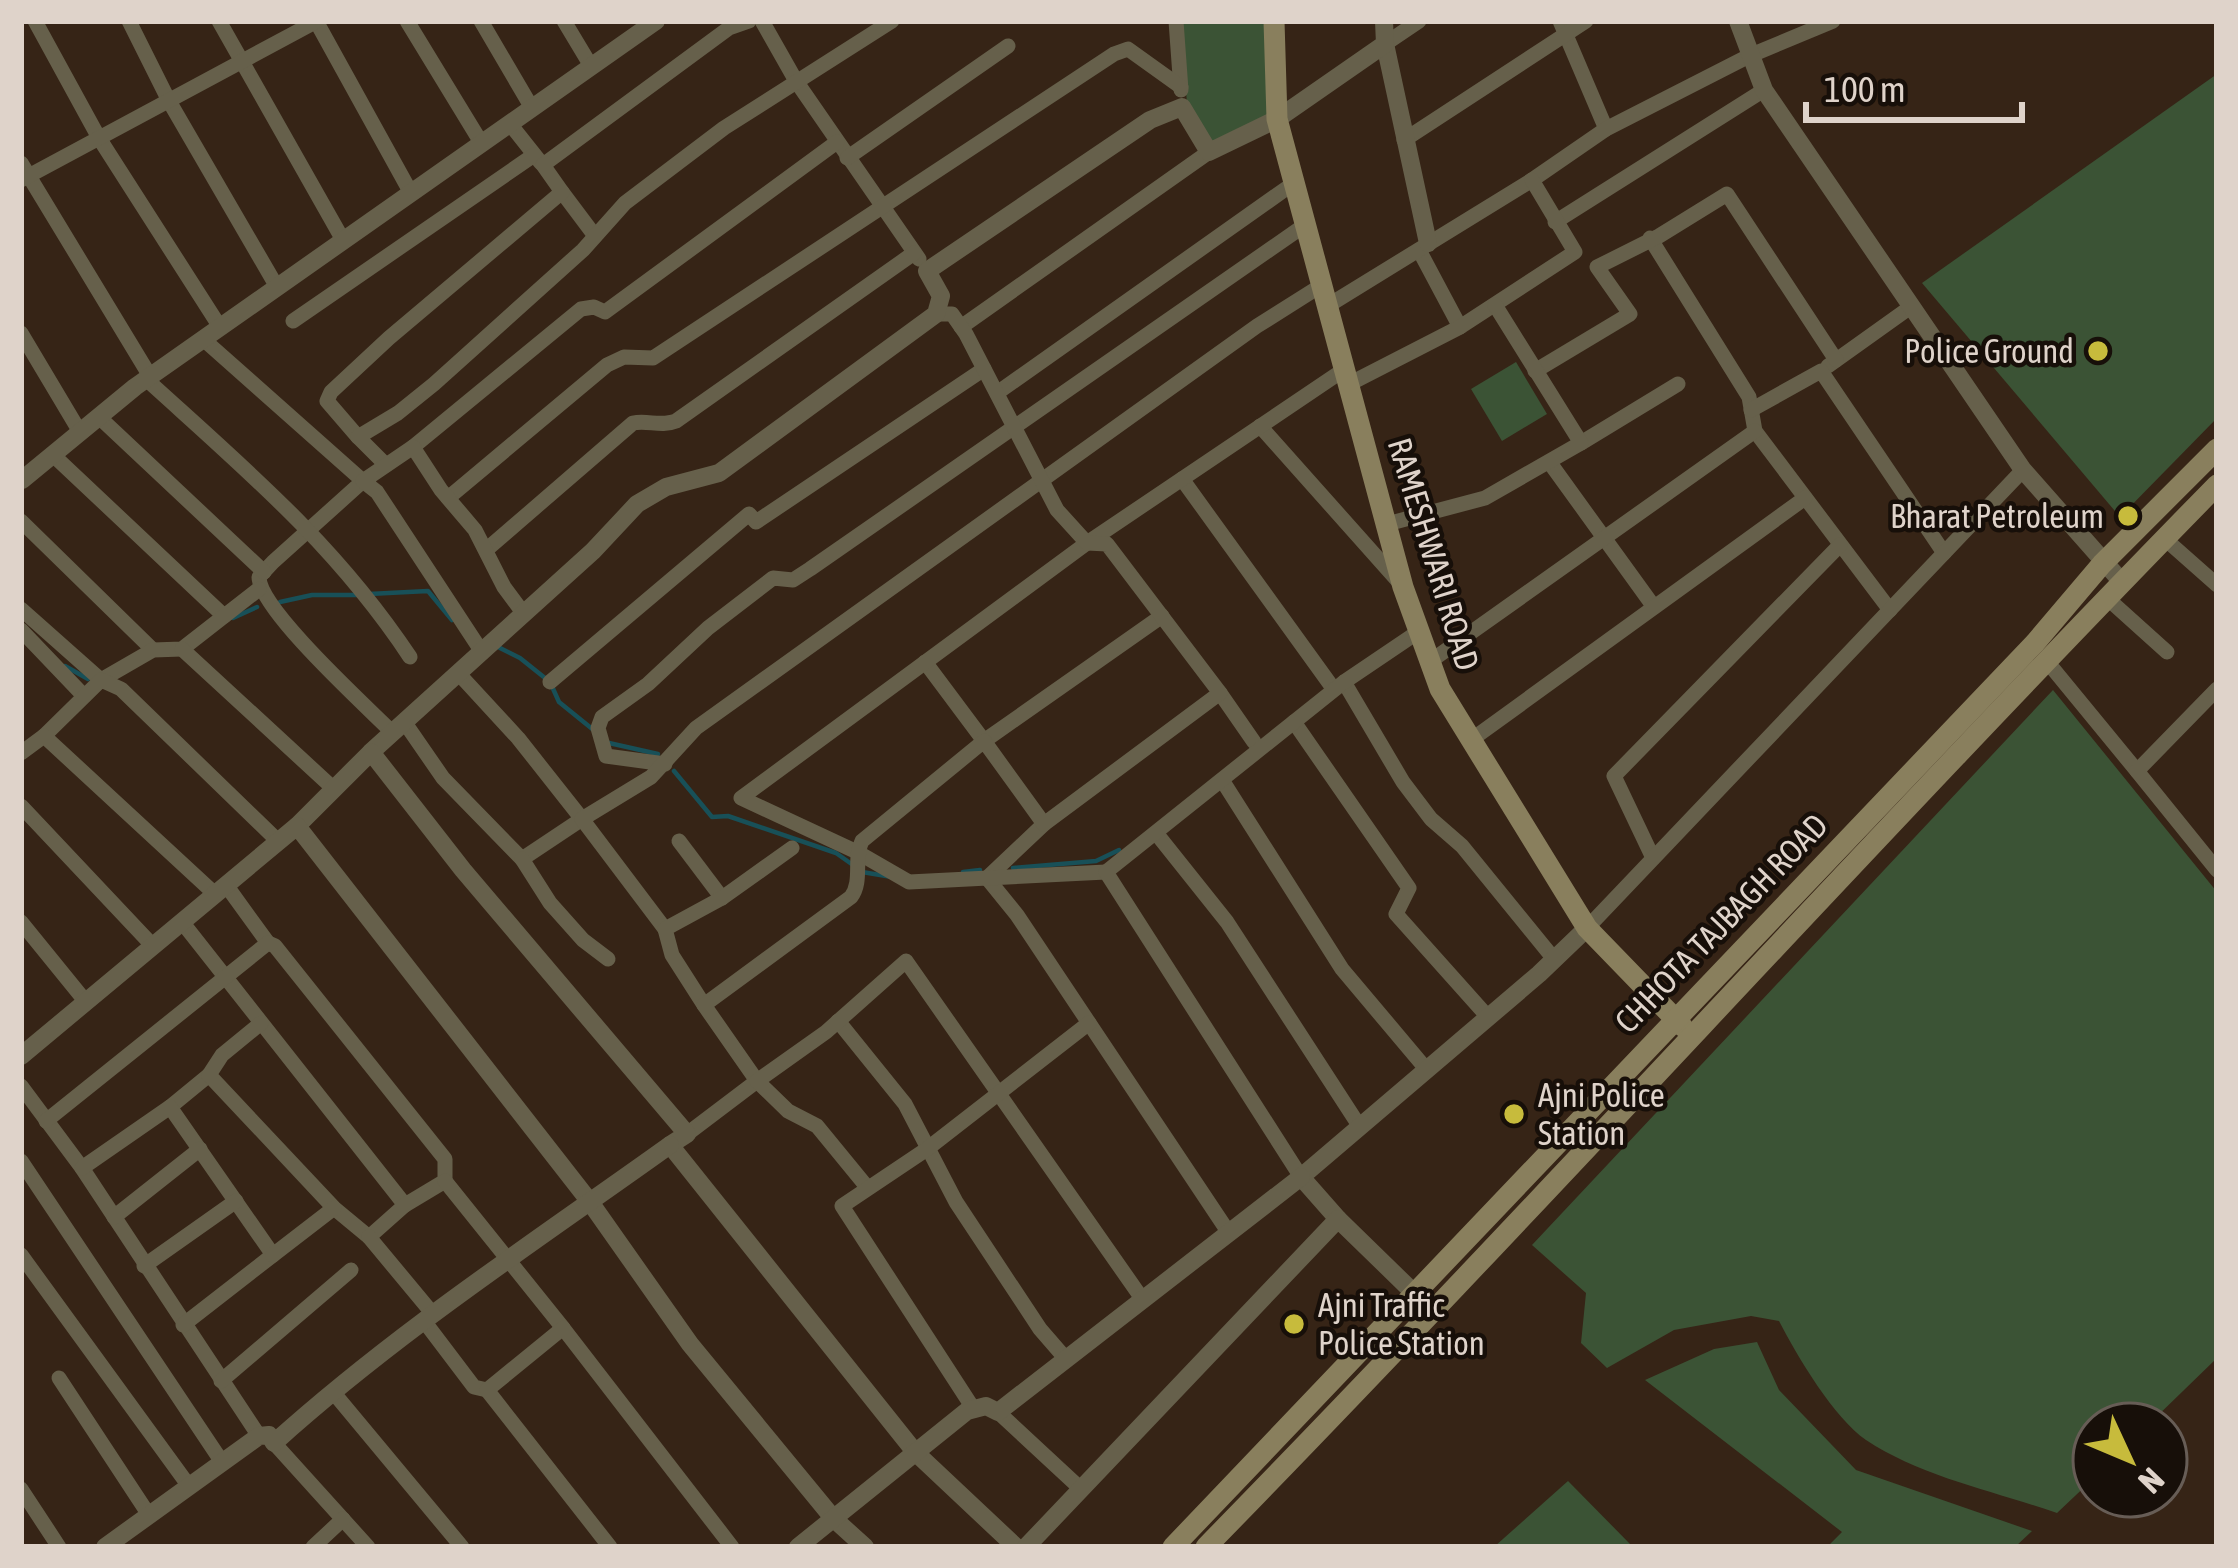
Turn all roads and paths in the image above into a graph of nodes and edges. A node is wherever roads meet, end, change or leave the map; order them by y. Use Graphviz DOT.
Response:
graph roads {
  1 [pos="35,21"];
  2 [pos="129,21"];
  3 [pos="219,21"];
  4 [pos="317,21"];
  5 [pos="407,21"];
  6 [pos="481,21"];
  7 [pos="565,21"];
  8 [pos="656,21"];
  9 [pos="749,21"];
  10 [pos="762,21"];
  11 [pos="892,21"];
  12 [pos="1274,21"];
  13 [pos="1384,21"];
  14 [pos="1419,21"];
  15 [pos="1586,21"];
  16 [pos="1738,21"];
  17 [pos="1833,21"];
  18 [pos="1175,24"];
  19 [pos="1563,28"];
  20 [pos="1385,44"];
  21 [pos="1008,46"];
  22 [pos="1749,56"];
  23 [pos="241,62"];
  24 [pos="591,66"];
  25 [pos="796,81"];
  26 [pos="1764,90"];
  27 [pos="1182,97"];
  28 [pos="169,101"];
  29 [pos="532,108"];
  30 [pos="1277,119"];
  31 [pos="510,124"];
  32 [pos="1606,129"];
  33 [pos="99,138"];
  34 [pos="1404,140"];
  35 [pos="837,142"];
  36 [pos="482,144"];
  37 [pos="1209,152"];
  38 [pos="847,158"];
  39 [pos="538,160"];
  40 [pos="24,173"];
  41 [pos="1532,180"];
  42 [pos="1294,183"];
  43 [pos="562,192"];
  44 [pos="412,193"];
  45 [pos="881,206"];
  46 [pos="1555,222"];
  47 [pos="1305,225"];
  48 [pos="595,236"];
  49 [pos="1650,238"];
  50 [pos="344,240"];
  51 [pos="1424,246"];
  52 [pos="914,253"];
  53 [pos="928,271"];
  54 [pos="277,287"];
  55 [pos="1325,295"];
  56 [pos="1495,305"];
  57 [pos="1912,306"];
  58 [pos="936,314"];
  59 [pos="293,321"];
  60 [pos="962,327"];
  61 [pos="1460,327"];
  62 [pos="21,333"];
  63 [pos="212,333"];
  64 [pos="1836,360"];
  65 [pos="984,369"];
  66 [pos="1535,371"];
  67 [pos="1821,371"];
  68 [pos="148,377"];
  69 [pos="1347,377"];
  70 [pos="1678,384"];
  71 [pos="997,393"];
  72 [pos="1751,410"];
  73 [pos="99,417"];
  74 [pos="1015,425"];
  75 [pos="1260,426"];
  76 [pos="1755,430"];
  77 [pos="80,432"];
  78 [pos="358,437"];
  79 [pos="1581,443"];
  80 [pos="413,446"];
  81 [pos="2217,449"];
  82 [pos="53,455"];
  83 [pos="1550,463"];
  84 [pos="386,465"];
  85 [pos="2023,470"];
  86 [pos="1182,479"];
  87 [pos="21,480"];
  88 [pos="363,481"];
  89 [pos="1042,481"];
  90 [pos="2217,485"];
  91 [pos="448,498"];
  92 [pos="1805,498"];
  93 [pos="21,521"];
  94 [pos="1387,524"];
  95 [pos="310,529"];
  96 [pos="2164,538"];
  97 [pos="1602,539"];
  98 [pos="1087,543"];
  99 [pos="1840,544"];
  100 [pos="486,550"];
  101 [pos="1944,553"];
  102 [pos="2102,564"];
  103 [pos="262,580"];
  104 [pos="2217,585"];
  105 [pos="1403,587"];
  106 [pos="2114,590"];
  107 [pos="1654,607"];
  108 [pos="21,609"];
  109 [pos="1889,610"];
  110 [pos="524,614"];
  111 [pos="224,616"];
  112 [pos="1162,616"];
  113 [pos="21,630"];
  114 [pos="1418,632"];
  115 [pos="486,645"];
  116 [pos="154,650"];
  117 [pos="2167,652"];
  118 [pos="187,654"];
  119 [pos="410,657"];
  120 [pos="2045,659"];
  121 [pos="925,662"];
  122 [pos="1428,663"];
  123 [pos="459,674"];
  124 [pos="550,682"];
  125 [pos="1337,683"];
  126 [pos="94,686"];
  127 [pos="2217,689"];
  128 [pos="1220,693"];
  129 [pos="1294,722"];
  130 [pos="21,727"];
  131 [pos="399,728"];
  132 [pos="40,739"];
  133 [pos="1471,740"];
  134 [pos="984,741"];
  135 [pos="1254,742"];
  136 [pos="371,752"];
  137 [pos="21,753"];
  138 [pos="664,764"];
  139 [pos="2137,771"];
  140 [pos="1222,780"];
  141 [pos="334,789"];
  142 [pos="21,806"];
  143 [pos="582,819"];
  144 [pos="1044,824"];
  145 [pos="297,826"];
  146 [pos="1156,833"];
  147 [pos="679,841"];
  148 [pos="278,842"];
  149 [pos="792,848"];
  150 [pos="2210,849"];
  151 [pos="857,852"];
  152 [pos="1653,858"];
  153 [pos="522,859"];
  154 [pos="2217,870"];
  155 [pos="1106,872"];
  156 [pos="987,878"];
  157 [pos="221,890"];
  158 [pos="722,898"];
  159 [pos="21,922"];
  160 [pos="182,922"];
  161 [pos="1587,928"];
  162 [pos="664,929"];
  163 [pos="268,943"];
  164 [pos="153,946"];
  165 [pos="608,959"];
  166 [pos="1554,959"];
  167 [pos="227,979"];
  168 [pos="86,1002"];
  169 [pos="704,1005"];
  170 [pos="1488,1017"];
  171 [pos="838,1022"];
  172 [pos="262,1023"];
  173 [pos="1089,1023"];
  174 [pos="1682,1026"];
  175 [pos="21,1055"];
  176 [pos="1427,1070"];
  177 [pos="209,1075"];
  178 [pos="758,1081"];
  179 [pos="21,1086"];
  180 [pos="1000,1092"];
  181 [pos="170,1106"];
  182 [pos="46,1121"];
  183 [pos="1360,1127"];
  184 [pos="679,1140"];
  185 [pos="200,1149"];
  186 [pos="927,1149"];
  187 [pos="21,1161"];
  188 [pos="82,1168"];
  189 [pos="1301,1177"];
  190 [pos="445,1181"];
  191 [pos="867,1187"];
  192 [pos="236,1202"];
  193 [pos="590,1202"];
  194 [pos="405,1204"];
  195 [pos="334,1208"];
  196 [pos="114,1217"];
  197 [pos="1339,1219"];
  198 [pos="1229,1233"];
  199 [pos="369,1237"];
  200 [pos="21,1255"];
  201 [pos="273,1255"];
  202 [pos="508,1260"];
  203 [pos="144,1266"];
  204 [pos="351,1270"];
  205 [pos="1414,1293"];
  206 [pos="1143,1300"];
  207 [pos="428,1318"];
  208 [pos="184,1325"];
  209 [pos="562,1328"];
  210 [pos="1066,1359"];
  211 [pos="59,1378"];
  212 [pos="220,1382"];
  213 [pos="487,1390"];
  214 [pos="333,1392"];
  215 [pos="973,1408"];
  216 [pos="998,1412"];
  217 [pos="267,1439"];
  218 [pos="915,1451"];
  219 [pos="222,1462"];
  220 [pos="189,1486"];
  221 [pos="21,1489"];
  222 [pos="1081,1489"];
  223 [pos="149,1515"];
  224 [pos="833,1518"];
  225 [pos="343,1520"];
  226 [pos="58,1547"];
  227 [pos="105,1547"];
  228 [pos="314,1547"];
  229 [pos="368,1547"];
  230 [pos="462,1547"];
  231 [pos="610,1547"];
  232 [pos="732,1547"];
  233 [pos="799,1547"];
  234 [pos="866,1547"];
  235 [pos="1016,1547"];
  236 [pos="1026,1547"];
  237 [pos="1173,1547"];
  238 [pos="1206,1547"];
  1 -- 33 [label="street"];
  2 -- 28 [label="street"];
  3 -- 23 [label="street"];
  4 -- 23 [label="street"];
  4 -- 44 [label="street"];
  5 -- 36 [label="street"];
  6 -- 29 [label="street"];
  7 -- 24 [label="street"];
  8 -- 24 [label="street"];
  9 -- 39 [label="street"];
  10 -- 25 [label="street"];
  11 -- 25 [label="street"];
  12 -- 30 [label="main road, RAMESHWARI ROAD"];
  13 -- 20 [label="street"];
  14 -- 20 [label="street"];
  15 -- 19 [label="street"];
  16 -- 22 [label="street"];
  17 -- 22 [label="street"];
  18 -- 27 [label="street"];
  19 -- 32 [label="street"];
  19 -- 34 [label="street"];
  20 -- 30 [label="street"];
  20 -- 34 [label="street"];
  21 -- 38 [label="street"];
  22 -- 26 [label="street"];
  22 -- 32 [label="street"];
  23 -- 28 [label="street"];
  23 -- 50 [label="street"];
  24 -- 29 [label="street"];
  25 -- 35 [label="street"];
  25 -- 48 [label="street"];
  26 -- 46 [label="street"];
  26 -- 57 [label="street"];
  27 -- 37 [label="street"];
  27 -- 45 [label="street"];
  27 -- 53 [label="street"];
  28 -- 33 [label="street"];
  28 -- 54 [label="street"];
  29 -- 31 [label="street"];
  30 -- 37 [label="street"];
  30 -- 42 [label="main road, RAMESHWARI ROAD"];
  31 -- 36 [label="street"];
  31 -- 39 [label="street"];
  32 -- 41 [label="street"];
  33 -- 40 [label="street"];
  33 -- 63 [label="street"];
  34 -- 51 [label="street"];
  35 -- 38 [label="street"];
  35 -- 80 [label="street"];
  36 -- 44 [label="street"];
  37 -- 60 [label="street"];
  38 -- 45 [label="street"];
  39 -- 43 [label="street"];
  39 -- 59 [label="street"];
  40 -- 68 [label="street"];
  41 -- 46 [label="street"];
  41 -- 51 [label="street"];
  42 -- 47 [label="main road, RAMESHWARI ROAD"];
  42 -- 71 [label="street"];
  43 -- 48 [label="street"];
  43 -- 78 [label="street"];
  44 -- 50 [label="street"];
  45 -- 52 [label="street"];
  45 -- 91 [label="street"];
  46 -- 56 [label="street"];
  47 -- 55 [label="main road, RAMESHWARI ROAD"];
  47 -- 74 [label="street"];
  48 -- 78 [label="street"];
  49 -- 64 [label="street"];
  49 -- 66 [label="street"];
  49 -- 72 [label="street"];
  50 -- 54 [label="street"];
  51 -- 55 [label="street"];
  51 -- 61 [label="street"];
  52 -- 53 [label="street"];
  52 -- 100 [label="street"];
  53 -- 58 [label="street"];
  54 -- 63 [label="street"];
  55 -- 69 [label="main road, RAMESHWARI ROAD"];
  55 -- 89 [label="street"];
  56 -- 61 [label="street"];
  56 -- 66 [label="street"];
  57 -- 64 [label="street"];
  57 -- 85 [label="street"];
  58 -- 60 [label="street"];
  58 -- 110 [label="street"];
  60 -- 65 [label="street"];
  61 -- 69 [label="street"];
  62 -- 77 [label="street"];
  63 -- 68 [label="street"];
  63 -- 88 [label="street"];
  64 -- 67 [label="street"];
  65 -- 71 [label="street"];
  65 -- 124 [label="street"];
  66 -- 79 [label="street"];
  67 -- 72 [label="street"];
  67 -- 101 [label="street"];
  68 -- 73 [label="street"];
  68 -- 95 [label="street"];
  69 -- 75 [label="street"];
  69 -- 94 [label="main road, RAMESHWARI ROAD"];
  70 -- 79 [label="street"];
  71 -- 74 [label="street"];
  72 -- 76 [label="street"];
  73 -- 77 [label="street"];
  73 -- 103 [label="street"];
  74 -- 89 [label="street"];
  74 -- 138 [label="street"];
  75 -- 86 [label="street"];
  75 -- 105 [label="street"];
  76 -- 92 [label="street"];
  76 -- 97 [label="street"];
  77 -- 82 [label="street"];
  78 -- 84 [label="street"];
  79 -- 83 [label="street"];
  80 -- 84 [label="street"];
  80 -- 91 [label="street"];
  81 -- 102 [label="main road, CHHOTA TAJBAGH ROAD"];
  82 -- 87 [label="street"];
  82 -- 111 [label="street"];
  83 -- 94 [label="street"];
  83 -- 97 [label="street"];
  84 -- 88 [label="street"];
  85 -- 101 [label="street"];
  85 -- 102 [label="street"];
  86 -- 98 [label="street"];
  86 -- 125 [label="street"];
  88 -- 95 [label="street"];
  88 -- 115 [label="street"];
  89 -- 98 [label="street"];
  89 -- 138 [label="street"];
  90 -- 96 [label="main road"];
  91 -- 100 [label="street"];
  92 -- 99 [label="street"];
  92 -- 107 [label="street"];
  93 -- 116 [label="street"];
  94 -- 105 [label="main road, RAMESHWARI ROAD"];
  95 -- 103 [label="street"];
  95 -- 119 [label="street"];
  96 -- 104 [label="street"];
  96 -- 106 [label="main road"];
  97 -- 107 [label="street"];
  97 -- 122 [label="street"];
  98 -- 112 [label="street"];
  98 -- 121 [label="street"];
  99 -- 109 [label="street"];
  99 -- 152 [label="street"];
  100 -- 110 [label="street"];
  101 -- 109 [label="street"];
  102 -- 106 [label="street"];
  102 -- 174 [label="main road, CHHOTA TAJBAGH ROAD"];
  103 -- 111 [label="street"];
  103 -- 131 [label="street"];
  105 -- 114 [label="main road, RAMESHWARI ROAD"];
  106 -- 117 [label="street"];
  106 -- 120 [label="main road"];
  107 -- 133 [label="street"];
  108 -- 126 [label="street"];
  109 -- 152 [label="street"];
  110 -- 115 [label="street"];
  111 -- 118 [label="street"];
  112 -- 128 [label="street"];
  112 -- 134 [label="street"];
  113 -- 126 [label="street"];
  114 -- 122 [label="main road, RAMESHWARI ROAD"];
  114 -- 125 [label="street"];
  115 -- 123 [label="street"];
  116 -- 118 [label="street"];
  116 -- 126 [label="street"];
  118 -- 141 [label="street"];
  120 -- 139 [label="street"];
  120 -- 174 [label="main road"];
  121 -- 134 [label="street"];
  121 -- 151 [label="street"];
  122 -- 133 [label="main road, RAMESHWARI ROAD"];
  123 -- 131 [label="street"];
  123 -- 143 [label="street"];
  125 -- 129 [label="street"];
  125 -- 166 [label="street"];
  126 -- 132 [label="street"];
  126 -- 148 [label="street"];
  127 -- 139 [label="street"];
  128 -- 135 [label="street"];
  128 -- 144 [label="street"];
  129 -- 140 [label="street"];
  129 -- 170 [label="street"];
  130 -- 132 [label="street"];
  131 -- 136 [label="street"];
  131 -- 153 [label="street"];
  132 -- 137 [label="street"];
  132 -- 157 [label="street"];
  133 -- 161 [label="main road, RAMESHWARI ROAD"];
  134 -- 144 [label="street"];
  134 -- 151 [label="street"];
  136 -- 141 [label="street"];
  136 -- 184 [label="street"];
  138 -- 143 [label="street"];
  139 -- 150 [label="street"];
  140 -- 146 [label="street"];
  140 -- 176 [label="street"];
  141 -- 145 [label="street"];
  142 -- 164 [label="street"];
  143 -- 153 [label="street"];
  143 -- 162 [label="street"];
  144 -- 156 [label="street"];
  145 -- 148 [label="street"];
  145 -- 193 [label="street"];
  146 -- 155 [label="street"];
  146 -- 183 [label="street"];
  147 -- 158 [label="street"];
  148 -- 157 [label="street"];
  149 -- 158 [label="street"];
  150 -- 154 [label="street"];
  151 -- 156 [label="street"];
  151 -- 169 [label="street"];
  152 -- 161 [label="street"];
  153 -- 165 [label="street"];
  155 -- 156 [label="street"];
  155 -- 189 [label="street"];
  156 -- 173 [label="street"];
  157 -- 160 [label="street"];
  157 -- 163 [label="street"];
  158 -- 162 [label="street"];
  159 -- 168 [label="street"];
  160 -- 164 [label="street"];
  160 -- 167 [label="street"];
  161 -- 166 [label="street"];
  161 -- 174 [label="main road, RAMESHWARI ROAD"];
  162 -- 169 [label="street"];
  163 -- 167 [label="street"];
  163 -- 190 [label="street"];
  164 -- 168 [label="street"];
  166 -- 170 [label="street"];
  167 -- 172 [label="street"];
  167 -- 182 [label="street"];
  168 -- 175 [label="street"];
  169 -- 178 [label="street"];
  170 -- 176 [label="street"];
  171 -- 178 [label="street"];
  171 -- 180 [label="street"];
  171 -- 186 [label="street"];
  172 -- 177 [label="street"];
  172 -- 194 [label="street"];
  173 -- 180 [label="street"];
  173 -- 198 [label="street"];
  174 -- 205 [label="main road, CHHOTA TAJBAGH ROAD"];
  174 -- 238 [label="main road"];
  176 -- 183 [label="street"];
  177 -- 181 [label="street"];
  177 -- 195 [label="street"];
  178 -- 184 [label="street"];
  178 -- 191 [label="street"];
  179 -- 182 [label="street"];
  180 -- 186 [label="street"];
  180 -- 206 [label="street"];
  181 -- 185 [label="street"];
  181 -- 188 [label="street"];
  182 -- 188 [label="street"];
  183 -- 189 [label="street"];
  184 -- 193 [label="street"];
  184 -- 218 [label="street"];
  185 -- 192 [label="street"];
  185 -- 196 [label="street"];
  186 -- 191 [label="street"];
  186 -- 210 [label="street"];
  187 -- 219 [label="street"];
  188 -- 196 [label="street"];
  189 -- 197 [label="street"];
  189 -- 198 [label="street"];
  190 -- 194 [label="street"];
  190 -- 202 [label="street"];
  191 -- 215 [label="street"];
  192 -- 201 [label="street"];
  192 -- 203 [label="street"];
  193 -- 202 [label="street"];
  193 -- 224 [label="street"];
  194 -- 199 [label="street"];
  195 -- 199 [label="street"];
  195 -- 201 [label="street"];
  196 -- 203 [label="street"];
  197 -- 205 [label="street"];
  197 -- 222 [label="street"];
  198 -- 206 [label="street"];
  199 -- 207 [label="street"];
  200 -- 220 [label="street"];
  201 -- 208 [label="street"];
  202 -- 207 [label="street"];
  202 -- 209 [label="street"];
  203 -- 208 [label="street"];
  204 -- 212 [label="street"];
  205 -- 237 [label="main road, CHHOTA TAJBAGH ROAD"];
  206 -- 210 [label="street"];
  207 -- 213 [label="street"];
  207 -- 214 [label="street"];
  208 -- 212 [label="street"];
  209 -- 213 [label="street"];
  209 -- 232 [label="street"];
  210 -- 216 [label="street"];
  211 -- 223 [label="street"];
  212 -- 217 [label="street"];
  213 -- 231 [label="street"];
  214 -- 217 [label="street"];
  214 -- 230 [label="street"];
  215 -- 216 [label="street"];
  215 -- 218 [label="street"];
  216 -- 222 [label="street"];
  217 -- 219 [label="street"];
  217 -- 225 [label="street"];
  218 -- 224 [label="street"];
  218 -- 235 [label="street"];
  219 -- 220 [label="street"];
  220 -- 223 [label="street"];
  221 -- 226 [label="street"];
  222 -- 236 [label="street"];
  223 -- 227 [label="street"];
  224 -- 233 [label="street"];
  224 -- 234 [label="street"];
  225 -- 228 [label="street"];
  225 -- 229 [label="street"];
}
